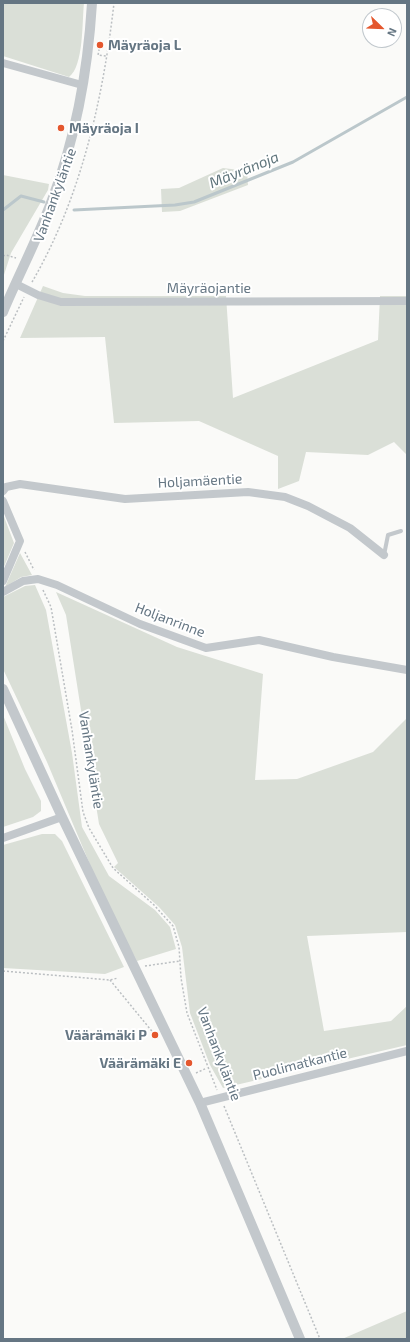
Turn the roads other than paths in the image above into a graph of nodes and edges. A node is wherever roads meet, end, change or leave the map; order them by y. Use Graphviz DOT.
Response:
graph roads {
  1 [pos="92,3"];
  2 [pos="3,63"];
  3 [pos="82,85"];
  4 [pos="16,284"];
  5 [pos="407,301"];
  6 [pos="3,312"];
  7 [pos="3,491"];
  8 [pos="3,501"];
  9 [pos="401,531"];
  10 [pos="384,555"];
  11 [pos="3,581"];
  12 [pos="3,592"];
  13 [pos="407,670"];
  14 [pos="3,689"];
  15 [pos="62,817"];
  16 [pos="3,838"];
  17 [pos="407,1051"];
  18 [pos="200,1103"];
  19 [pos="300,1339"];
  1 -- 3 [label="street, Vanhankyläntie"];
  2 -- 3 [label="street"];
  3 -- 4 [label="street, Vanhankyläntie"];
  4 -- 5 [label="street, Mäyräojantie"];
  4 -- 6 [label="street, Vanhankyläntie"];
  7 -- 10 [label="street, Holjamäentie"];
  8 -- 11 [label="street"];
  9 -- 10 [label="lane"];
  12 -- 13 [label="street, Holjanrinne"];
  14 -- 15 [label="street"];
  15 -- 16 [label="street"];
  15 -- 18 [label="street"];
  17 -- 18 [label="street, Puolimatkantie"];
  18 -- 19 [label="street"];
}
